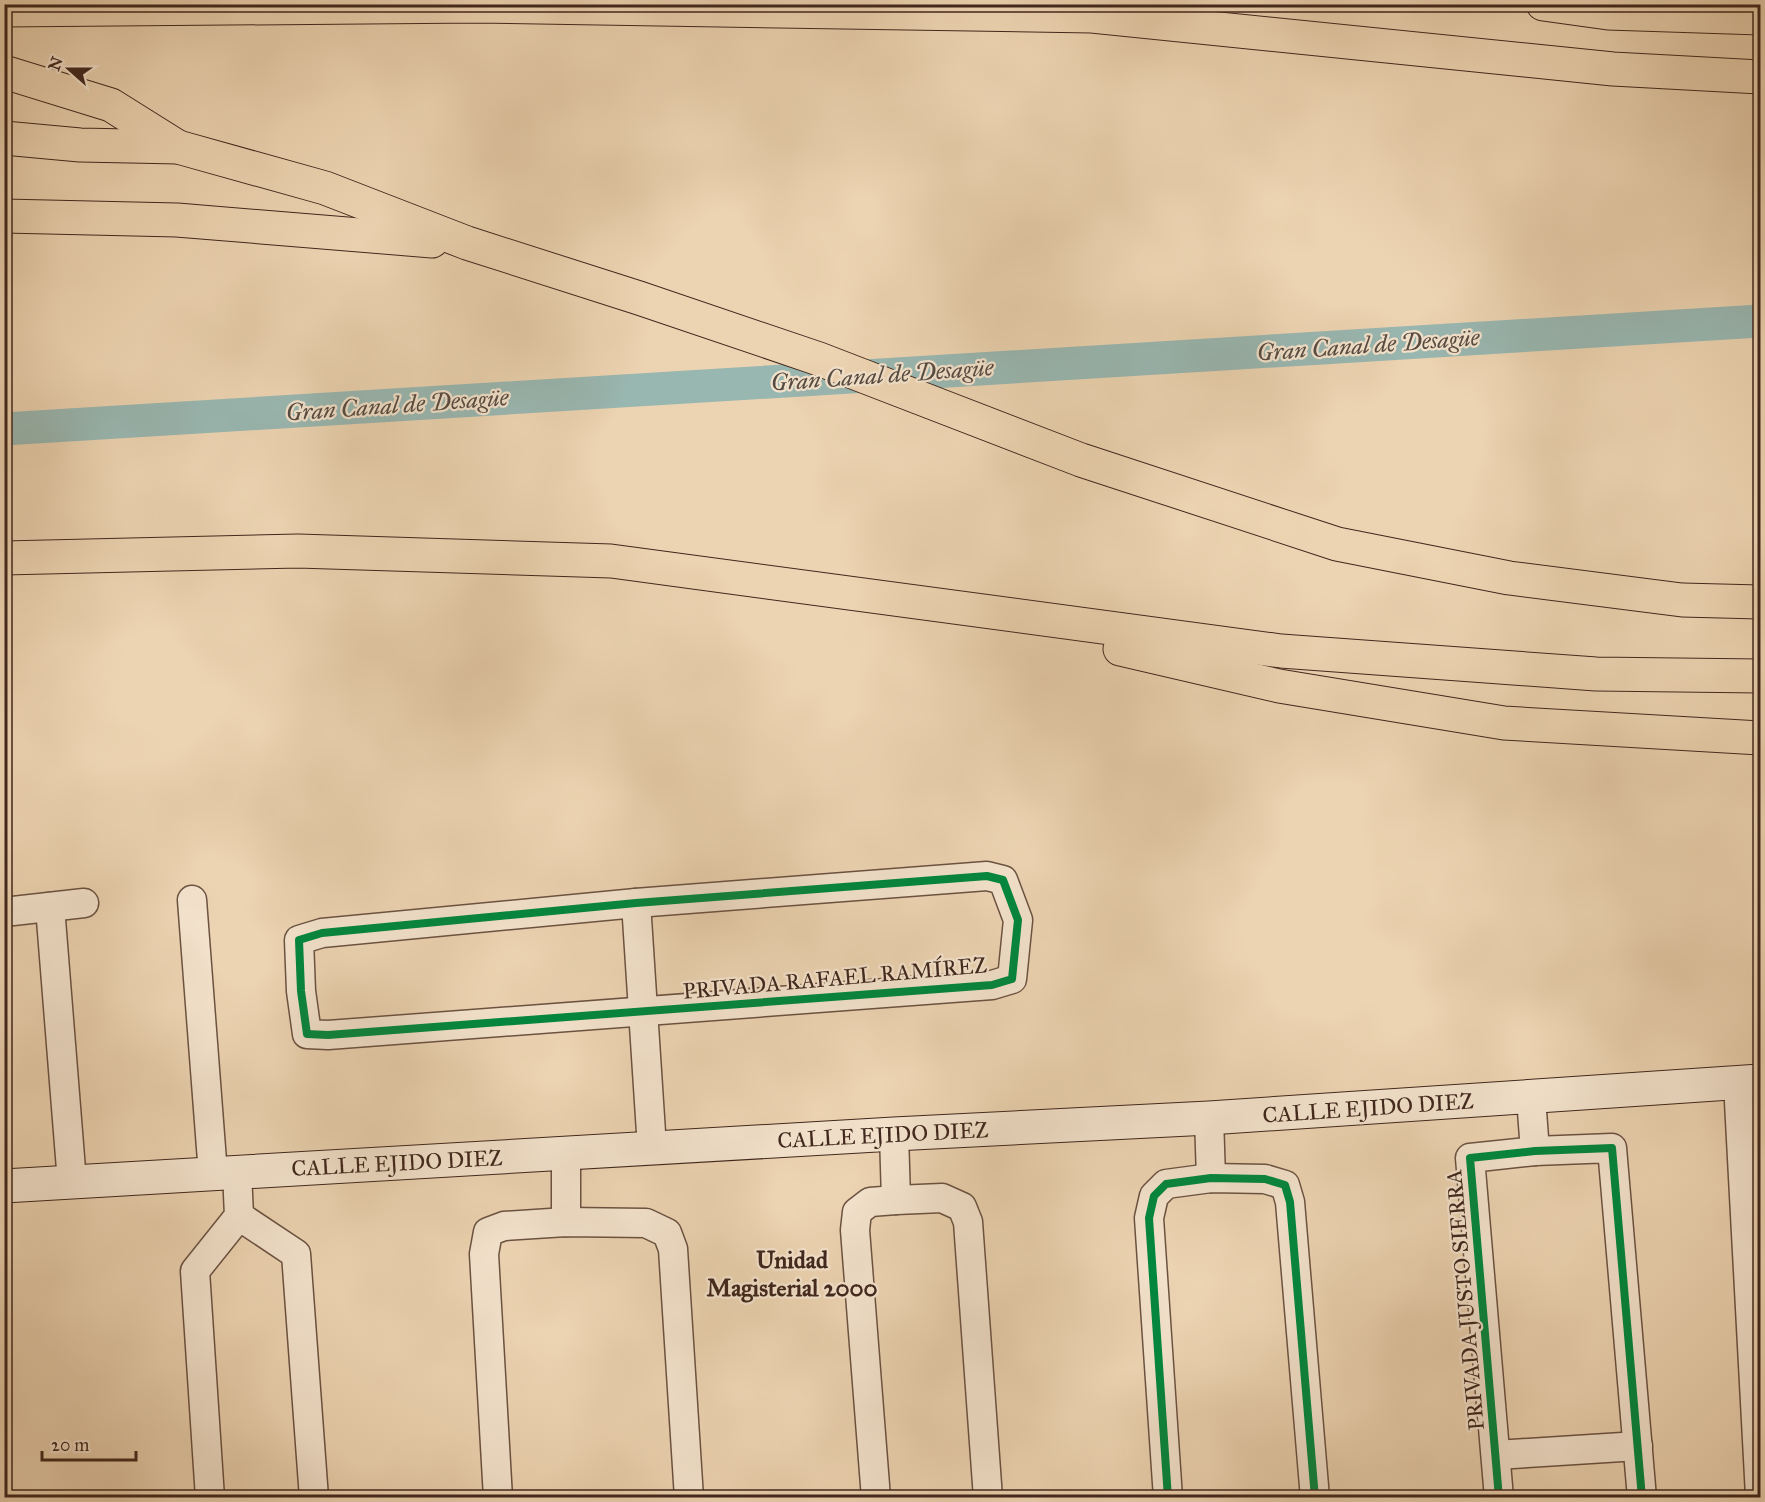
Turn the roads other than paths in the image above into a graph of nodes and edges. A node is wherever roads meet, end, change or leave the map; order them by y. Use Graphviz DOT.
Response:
graph roads {
  1 [pos="1543,4"];
  2 [pos="4,10"];
  3 [pos="1761,18"];
  4 [pos="4,72"];
  5 [pos="1761,77"];
  6 [pos="4,138"];
  7 [pos="178,147"];
  8 [pos="4,216"];
  9 [pos="467,243"];
  10 [pos="4,558"];
  11 [pos="1761,602"];
  12 [pos="940,606"];
  13 [pos="1761,676"];
  14 [pos="1761,738"];
  15 [pos="192,900"];
  16 [pos="84,903"];
  17 [pos="636,903"];
  18 [pos="50,907"];
  19 [pos="13,911"];
  20 [pos="644,1012"];
  21 [pos="1750,1082"];
  22 [pos="1531,1098"];
  23 [pos="1209,1118"];
  24 [pos="894,1134"];
  25 [pos="652,1148"];
  26 [pos="1535,1150"];
  27 [pos="566,1153"];
  28 [pos="225,1173"];
  29 [pos="1211,1178"];
  30 [pos="72,1182"];
  31 [pos="4,1186"];
  32 [pos="896,1200"];
  33 [pos="239,1216"];
  34 [pos="566,1222"];
  35 [pos="1638,1446"];
  36 [pos="1496,1455"];
  37 [pos="1761,1496"];
  38 [pos="210,1497"];
  39 [pos="314,1497"];
  40 [pos="498,1497"];
  41 [pos="689,1497"];
  42 [pos="876,1497"];
  43 [pos="988,1497"];
  44 [pos="1168,1497"];
  45 [pos="1315,1497"];
  46 [pos="1499,1497"];
  47 [pos="1642,1497"];
  1 -- 3 [label="highway"];
  2 -- 5 [label="highway"];
  4 -- 7 [label="highway"];
  6 -- 7 [label="highway"];
  7 -- 9 [label="highway"];
  8 -- 9 [label="highway"];
  9 -- 11 [label="highway"];
  10 -- 12 [label="highway"];
  12 -- 13 [label="highway"];
  12 -- 14 [label="highway"];
  15 -- 28 [label="street"];
  16 -- 18 [label="street"];
  17 -- 20 [label="street"];
  17 -- 20 [label="street, PRIVADA RAFAEL RAMÍREZ"];
  17 -- 20 [label="street, PRIVADA RAFAEL RAMÍREZ"];
  18 -- 19 [label="street"];
  18 -- 30 [label="street"];
  20 -- 25 [label="street"];
  21 -- 22 [label="main road, CALLE EJIDO DIEZ"];
  21 -- 37 [label="street"];
  22 -- 23 [label="main road, CALLE EJIDO DIEZ"];
  22 -- 26 [label="street"];
  23 -- 24 [label="main road, CALLE EJIDO DIEZ"];
  23 -- 29 [label="street"];
  24 -- 25 [label="main road, CALLE EJIDO DIEZ"];
  24 -- 32 [label="street"];
  25 -- 27 [label="main road, CALLE EJIDO DIEZ"];
  26 -- 35 [label="street, PRIVADA JUSTO SIERRA"];
  26 -- 36 [label="street, PRIVADA JUSTO SIERRA"];
  27 -- 28 [label="main road, CALLE EJIDO DIEZ"];
  27 -- 34 [label="street"];
  28 -- 30 [label="main road, CALLE EJIDO DIEZ"];
  28 -- 33 [label="street"];
  29 -- 44 [label="street"];
  29 -- 45 [label="street"];
  30 -- 31 [label="main road, CALLE EJIDO DIEZ"];
  32 -- 42 [label="street"];
  32 -- 43 [label="street"];
  33 -- 38 [label="street"];
  33 -- 39 [label="street"];
  34 -- 40 [label="street"];
  34 -- 41 [label="street"];
  35 -- 36 [label="street, PRIVADA JUSTO SIERRA"];
  35 -- 47 [label="street, PRIVADA JUSTO SIERRA"];
  36 -- 46 [label="street, PRIVADA JUSTO SIERRA"];
}
